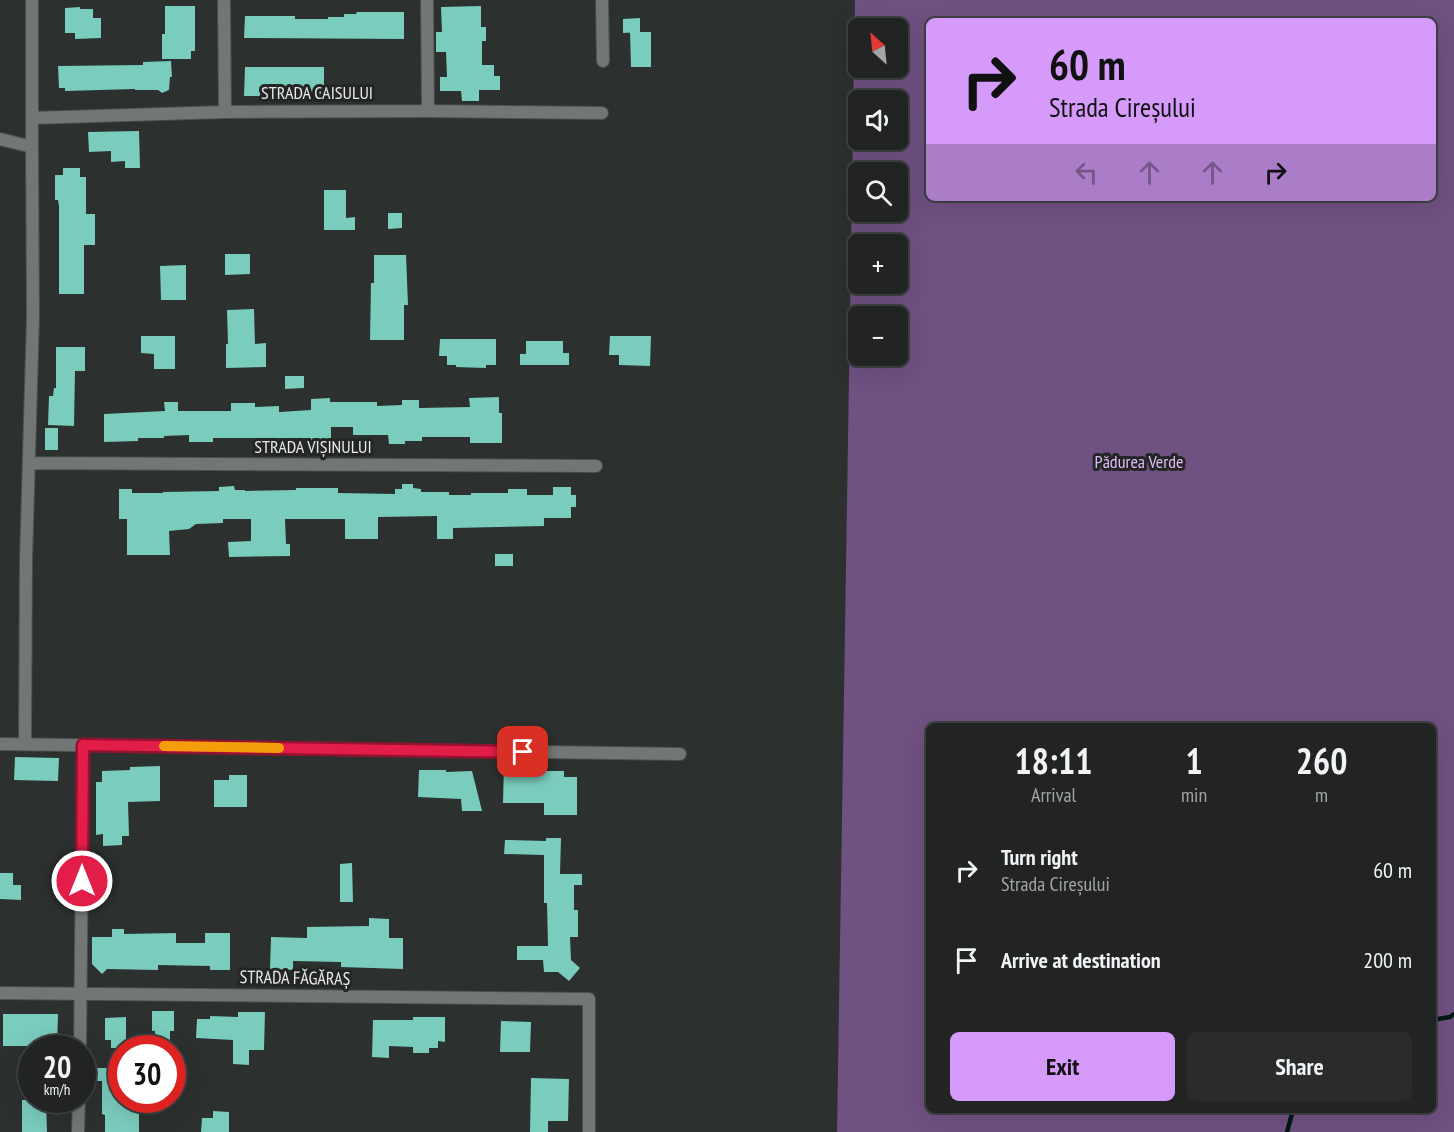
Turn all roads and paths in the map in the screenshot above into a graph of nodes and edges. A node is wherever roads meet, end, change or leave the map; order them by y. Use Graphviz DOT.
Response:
graph roads {
  1 [pos="33,0"];
  2 [pos="224,0"];
  3 [pos="427,0"];
  4 [pos="602,0"];
  5 [pos="603,61"];
  6 [pos="428,111"];
  7 [pos="225,112"];
  8 [pos="602,113"];
  9 [pos="32,117"];
  10 [pos="0,139"];
  11 [pos="32,147"];
  12 [pos="30,463"];
  13 [pos="596,466"];
  14 [pos="0,744"];
  15 [pos="25,744"];
  16 [pos="83,745"];
  17 [pos="680,754"];
  18 [pos="0,993"];
  19 [pos="82,994"];
  20 [pos="80,1035"];
  21 [pos="79,1113"];
  22 [pos="78,1132"];
  23 [pos="589,1132"];
  1 -- 9 [label="street"];
  2 -- 7 [label="street"];
  3 -- 6 [label="street"];
  4 -- 5 [label="street"];
  6 -- 7 [label="street, STRADA CAISULUI"];
  6 -- 8 [label="street, STRADA CAISULUI"];
  7 -- 9 [label="street, STRADA CAISULUI"];
  9 -- 11 [label="street"];
  10 -- 11 [label="street"];
  11 -- 12 [label="street"];
  12 -- 13 [label="street, STRADA VIȘINULUI"];
  12 -- 15 [label="street"];
  14 -- 15 [label="street"];
  15 -- 16 [label="street"];
  16 -- 17 [label="street"];
  16 -- 19 [label="street"];
  18 -- 19 [label="street, STRADA FĂGĂRAȘ"];
  19 -- 20 [label="street"];
  19 -- 23 [label="street, STRADA FĂGĂRAȘ"];
  21 -- 22 [label="street"];
}
